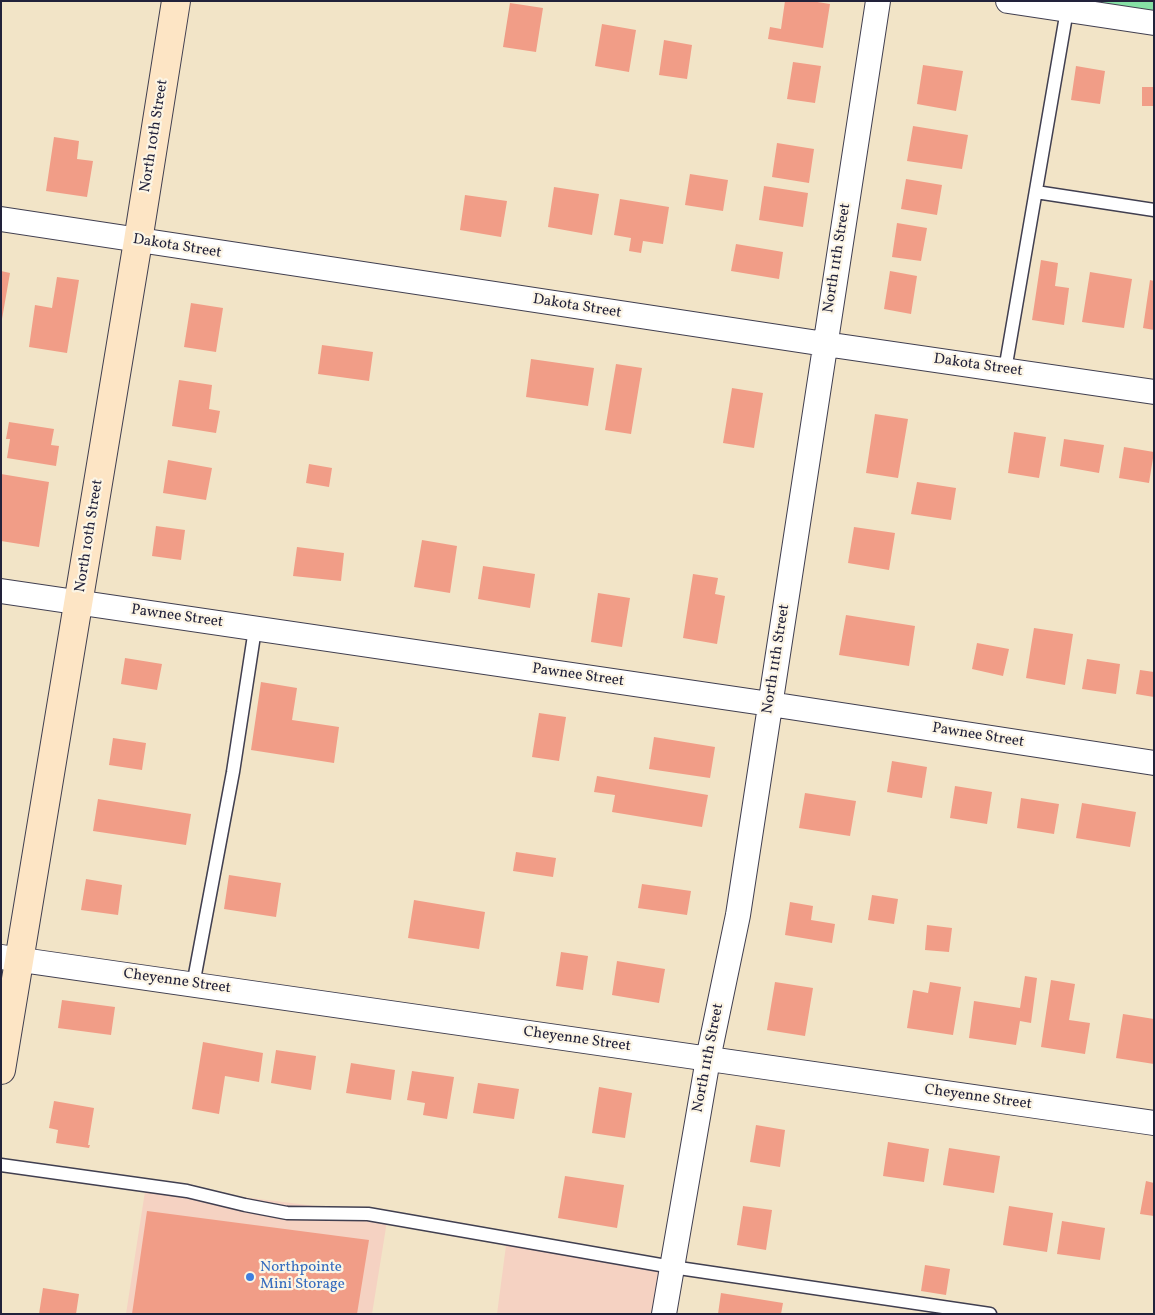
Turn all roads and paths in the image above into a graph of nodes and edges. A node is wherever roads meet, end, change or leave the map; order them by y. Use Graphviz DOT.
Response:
graph roads {
  1 [pos="176,1"];
  2 [pos="878,1"];
  3 [pos="1008,1"];
  4 [pos="1068,10"];
  5 [pos="1154,23"];
  6 [pos="1036,192"];
  7 [pos="1154,210"];
  8 [pos="1,219"];
  9 [pos="138,241"];
  10 [pos="825,344"];
  11 [pos="1005,370"];
  12 [pos="1154,392"];
  13 [pos="1,591"];
  14 [pos="79,603"];
  15 [pos="255,629"];
  16 [pos="770,704"];
  17 [pos="1154,763"];
  18 [pos="11,958"];
  19 [pos="193,984"];
  20 [pos="708,1059"];
  21 [pos="1,1070"];
  22 [pos="1154,1123"];
  23 [pos="1,1165"];
  24 [pos="672,1267"];
  25 [pos="664,1314"];
  26 [pos="990,1314"];
  1 -- 9 [label="street, North 10th Street"];
  2 -- 10 [label="street, North 11th Street"];
  3 -- 4 [label="street"];
  4 -- 5 [label="street"];
  4 -- 6 [label="lane"];
  6 -- 7 [label="lane"];
  6 -- 11 [label="lane"];
  8 -- 9 [label="street, Dakota Street"];
  9 -- 10 [label="street, Dakota Street"];
  9 -- 14 [label="street, North 10th Street"];
  10 -- 11 [label="street, Dakota Street"];
  10 -- 16 [label="street, North 11th Street"];
  11 -- 12 [label="street, Dakota Street"];
  13 -- 14 [label="street, Pawnee Street"];
  14 -- 15 [label="street, Pawnee Street"];
  14 -- 18 [label="street, North 10th Street"];
  15 -- 16 [label="street, Pawnee Street"];
  15 -- 19 [label="lane"];
  16 -- 17 [label="street, Pawnee Street"];
  16 -- 20 [label="street, North 11th Street"];
  18 -- 19 [label="street, Cheyenne Street"];
  18 -- 21 [label="street, North 10th Street"];
  19 -- 20 [label="street, Cheyenne Street"];
  20 -- 22 [label="street, Cheyenne Street"];
  20 -- 24 [label="street, North 11th Street"];
  23 -- 24 [label="lane"];
  24 -- 25 [label="street, North 11th Street"];
  24 -- 26 [label="lane"];
}
